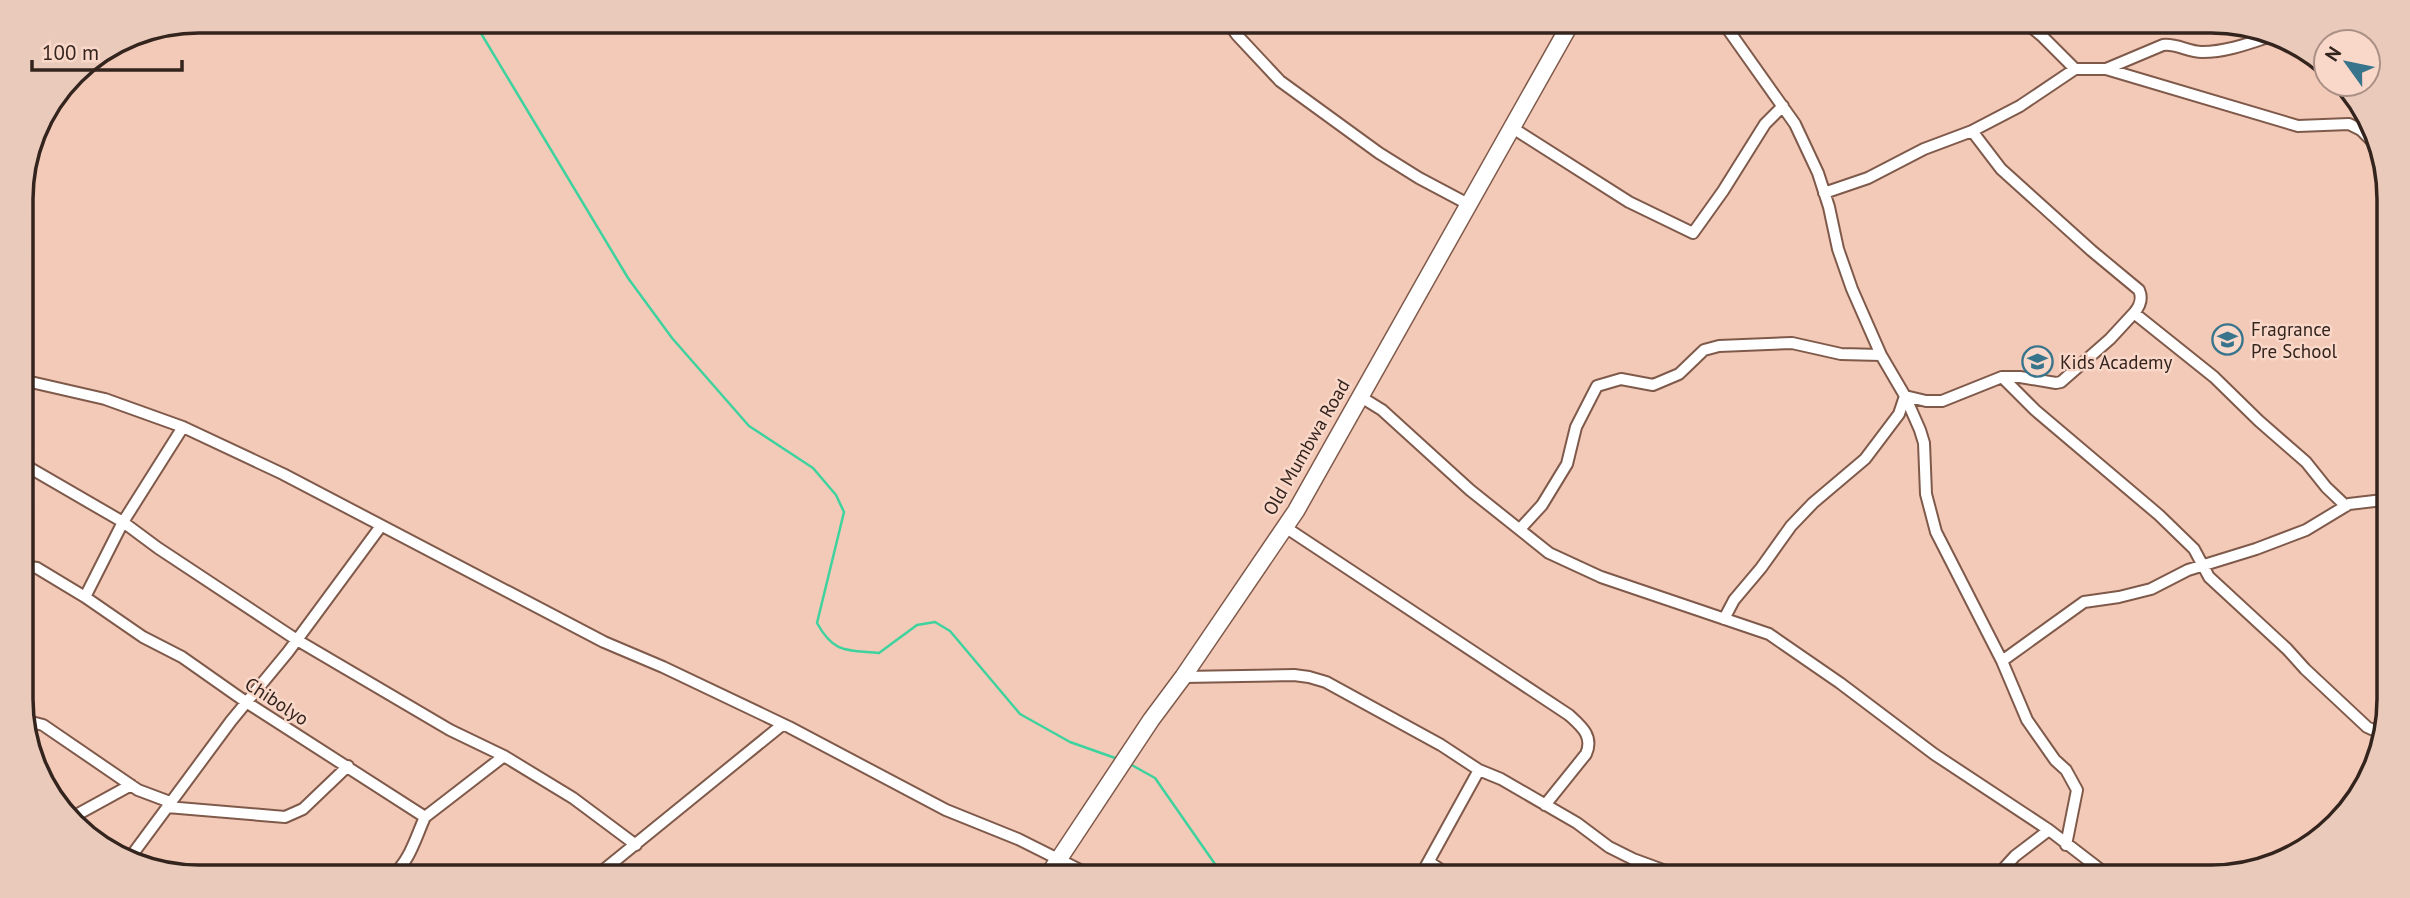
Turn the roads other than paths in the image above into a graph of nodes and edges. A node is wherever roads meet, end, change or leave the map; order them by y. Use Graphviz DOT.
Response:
graph roads {
  1 [pos="1236,33"];
  2 [pos="1565,33"];
  3 [pos="1730,33"];
  4 [pos="2037,33"];
  5 [pos="2258,40"];
  6 [pos="2075,69"];
  7 [pos="2106,69"];
  8 [pos="1783,106"];
  9 [pos="2359,125"];
  10 [pos="1511,127"];
  11 [pos="1972,131"];
  12 [pos="1824,192"];
  13 [pos="1468,204"];
  14 [pos="2134,313"];
  15 [pos="1881,355"];
  16 [pos="2003,377"];
  17 [pos="34,383"];
  18 [pos="1905,396"];
  19 [pos="1361,397"];
  20 [pos="183,427"];
  21 [pos="33,470"];
  22 [pos="2377,501"];
  23 [pos="2346,506"];
  24 [pos="123,522"];
  25 [pos="381,526"];
  26 [pos="1284,527"];
  27 [pos="1520,530"];
  28 [pos="2204,565"];
  29 [pos="33,567"];
  30 [pos="85,597"];
  31 [pos="1724,619"];
  32 [pos="297,640"];
  33 [pos="2002,662"];
  34 [pos="1183,677"];
  35 [pos="246,702"];
  36 [pos="35,723"];
  37 [pos="782,725"];
  38 [pos="2374,730"];
  39 [pos="504,755"];
  40 [pos="348,766"];
  41 [pos="1479,770"];
  42 [pos="131,785"];
  43 [pos="168,804"];
  44 [pos="1545,804"];
  45 [pos="80,813"];
  46 [pos="425,817"];
  47 [pos="2049,830"];
  48 [pos="636,845"];
  49 [pos="2066,845"];
  50 [pos="134,851"];
  51 [pos="1060,859"];
  52 [pos="1429,862"];
  53 [pos="1433,864"];
  54 [pos="1647,864"];
  55 [pos="2008,864"];
  56 [pos="2092,864"];
  57 [pos="402,865"];
  58 [pos="611,865"];
  59 [pos="1056,865"];
  60 [pos="1071,865"];
  1 -- 13 [label="street"];
  2 -- 10 [label="main road, Old Mumbwa Road"];
  3 -- 8 [label="street"];
  4 -- 6 [label="street"];
  5 -- 7 [label="street"];
  6 -- 7 [label="street"];
  6 -- 11 [label="street"];
  7 -- 9 [label="street"];
  8 -- 10 [label="street"];
  8 -- 12 [label="street"];
  10 -- 13 [label="main road, Old Mumbwa Road"];
  11 -- 12 [label="street"];
  11 -- 14 [label="street"];
  12 -- 15 [label="street"];
  13 -- 19 [label="main road, Old Mumbwa Road"];
  14 -- 16 [label="street"];
  14 -- 23 [label="street"];
  15 -- 18 [label="street"];
  15 -- 27 [label="street"];
  16 -- 18 [label="street"];
  16 -- 28 [label="street"];
  17 -- 20 [label="street"];
  18 -- 31 [label="street"];
  18 -- 33 [label="street"];
  19 -- 26 [label="main road, Old Mumbwa Road"];
  19 -- 27 [label="street"];
  20 -- 24 [label="street"];
  20 -- 25 [label="street"];
  21 -- 24 [label="street"];
  22 -- 23 [label="street"];
  23 -- 28 [label="street"];
  24 -- 30 [label="street"];
  24 -- 32 [label="street"];
  25 -- 32 [label="street"];
  25 -- 37 [label="street"];
  26 -- 34 [label="main road, Old Mumbwa Road"];
  26 -- 44 [label="street"];
  27 -- 31 [label="street"];
  28 -- 33 [label="street"];
  28 -- 38 [label="street"];
  29 -- 30 [label="street, Chibolyo"];
  30 -- 35 [label="street, Chibolyo"];
  31 -- 47 [label="street"];
  32 -- 35 [label="street"];
  32 -- 39 [label="street"];
  33 -- 49 [label="street"];
  34 -- 41 [label="street"];
  34 -- 51 [label="main road, Old Mumbwa Road"];
  35 -- 40 [label="street, Chibolyo"];
  35 -- 43 [label="street"];
  36 -- 42 [label="street"];
  37 -- 48 [label="street"];
  37 -- 51 [label="street"];
  39 -- 46 [label="street"];
  39 -- 48 [label="street"];
  40 -- 43 [label="street"];
  40 -- 46 [label="street, Chibolyo"];
  41 -- 44 [label="street"];
  41 -- 52 [label="street"];
  42 -- 43 [label="street"];
  42 -- 45 [label="street"];
  43 -- 50 [label="street"];
  44 -- 54 [label="street"];
  46 -- 57 [label="street"];
  47 -- 49 [label="street"];
  47 -- 55 [label="street"];
  48 -- 58 [label="street"];
  49 -- 56 [label="street"];
  51 -- 59 [label="main road, Old Mumbwa Road"];
  51 -- 60 [label="street"];
  52 -- 53 [label="street"];
}
